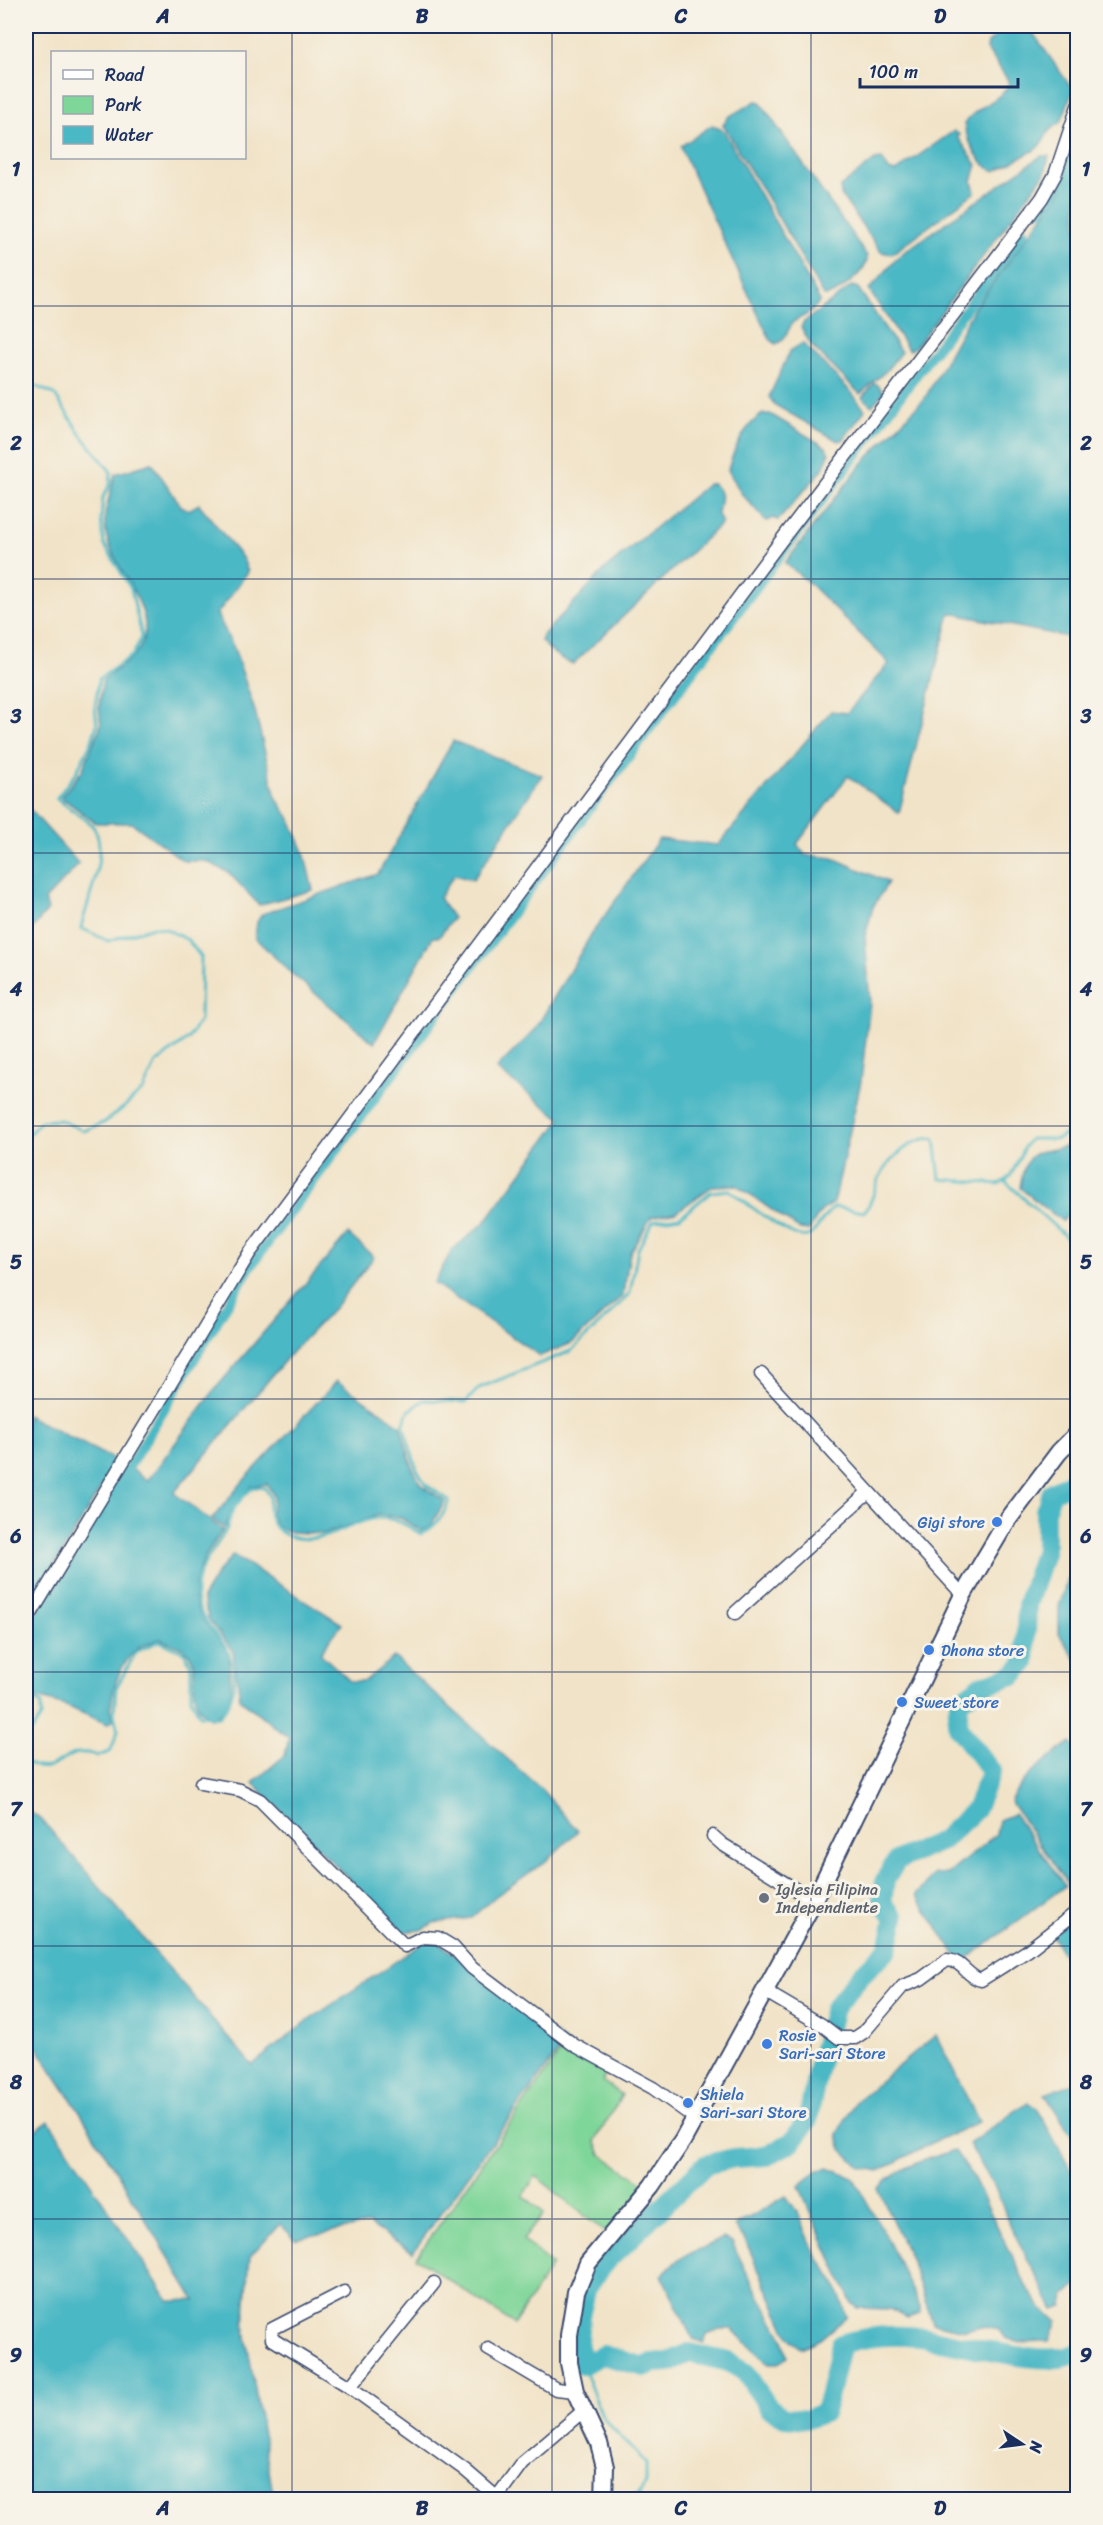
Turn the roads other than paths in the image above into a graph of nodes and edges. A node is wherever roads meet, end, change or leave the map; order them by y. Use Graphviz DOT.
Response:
graph roads {
  1 [pos="1077,106"];
  2 [pos="761,1374"];
  3 [pos="1077,1433"];
  4 [pos="868,1492"];
  5 [pos="963,1595"];
  6 [pos="735,1613"];
  7 [pos="26,1622"];
  8 [pos="201,1783"];
  9 [pos="713,1836"];
  10 [pos="814,1901"];
  11 [pos="1077,1911"];
  12 [pos="766,1992"];
  13 [pos="695,2118"];
  14 [pos="434,2283"];
  15 [pos="344,2292"];
  16 [pos="488,2349"];
  17 [pos="350,2387"];
  18 [pos="575,2391"];
  19 [pos="583,2411"];
  20 [pos="499,2498"];
  21 [pos="604,2499"];
  1 -- 7 [label="street"];
  2 -- 4 [label="street"];
  3 -- 5 [label="street"];
  4 -- 5 [label="street"];
  4 -- 6 [label="street"];
  5 -- 10 [label="street"];
  8 -- 13 [label="street"];
  9 -- 10 [label="street"];
  10 -- 12 [label="street"];
  11 -- 12 [label="street"];
  12 -- 13 [label="street"];
  13 -- 18 [label="street"];
  14 -- 17 [label="street"];
  15 -- 17 [label="street"];
  16 -- 18 [label="street"];
  17 -- 20 [label="street"];
  18 -- 19 [label="street"];
  19 -- 20 [label="street"];
  19 -- 21 [label="street"];
}
